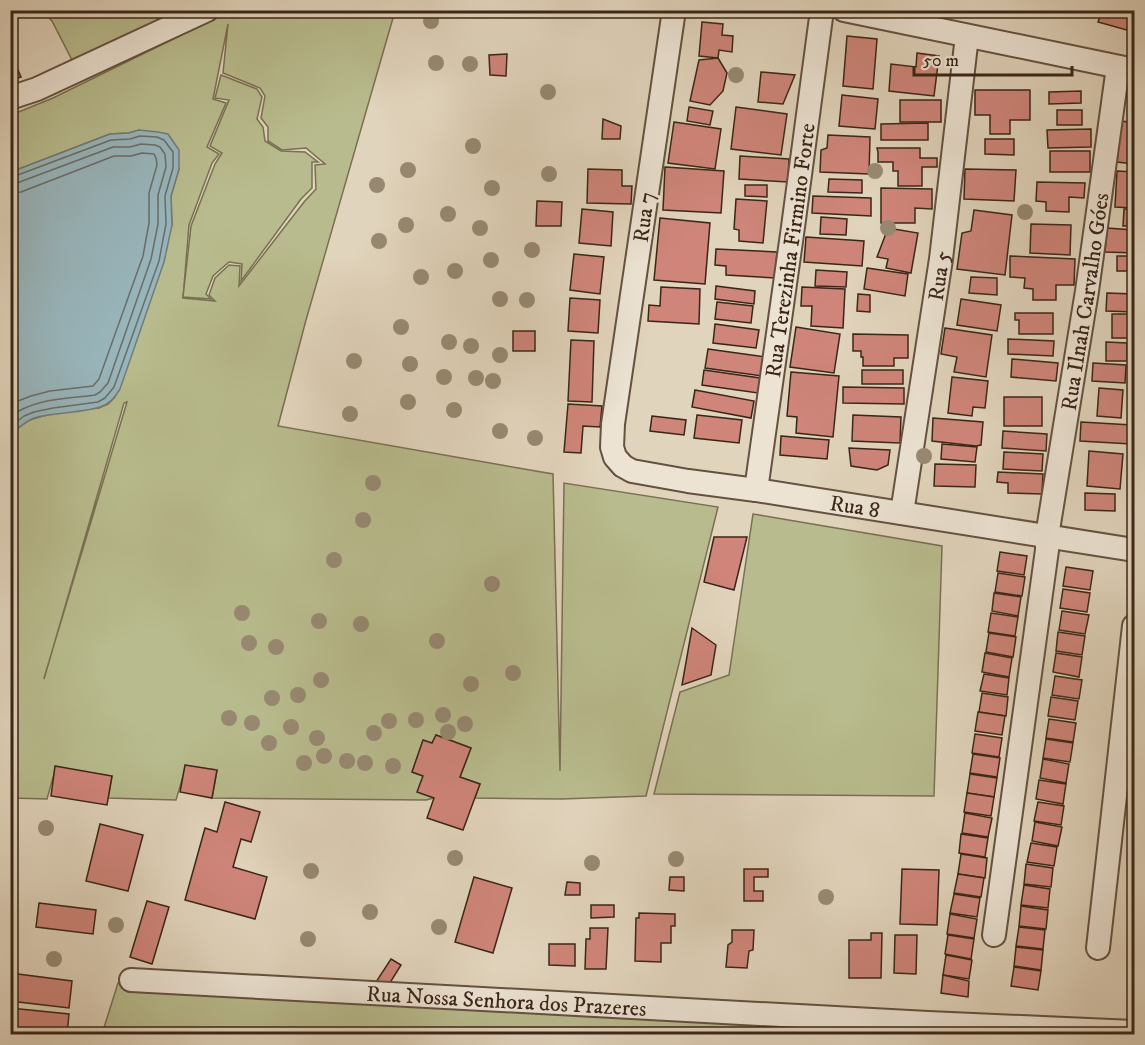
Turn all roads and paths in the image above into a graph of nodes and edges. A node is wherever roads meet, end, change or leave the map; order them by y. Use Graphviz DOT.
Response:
graph roads {
  1 [pos="207,10"];
  2 [pos="674,10"];
  3 [pos="822,10"];
  4 [pos="844,10"];
  5 [pos="931,19"];
  6 [pos="967,36"];
  7 [pos="1126,69"];
  8 [pos="10,98"];
  9 [pos="613,424"];
  10 [pos="756,490"];
  11 [pos="902,513"];
  12 [pos="1047,536"];
  13 [pos="1134,550"];
  14 [pos="1134,626"];
  15 [pos="994,935"];
  16 [pos="1098,948"];
  17 [pos="131,980"];
  18 [pos="1134,1032"];
  1 -- 8 [label="street"];
  2 -- 9 [label="street, Rua 7"];
  3 -- 10 [label="street, Rua Terezinha Firmino Forte"];
  4 -- 5 [label="street"];
  5 -- 6 [label="street"];
  6 -- 7 [label="street"];
  6 -- 11 [label="street, Rua 5"];
  7 -- 12 [label="street, Rua Ilnah Carvalho Góes"];
  9 -- 10 [label="street, Rua 8"];
  10 -- 11 [label="street, Rua 8"];
  11 -- 12 [label="street, Rua 8"];
  12 -- 13 [label="street, Rua 8"];
  12 -- 15 [label="street, Rua Ilnah Carvalho Góes"];
  14 -- 16 [label="street"];
  17 -- 18 [label="street, Rua Nossa Senhora dos Prazeres"];
}
